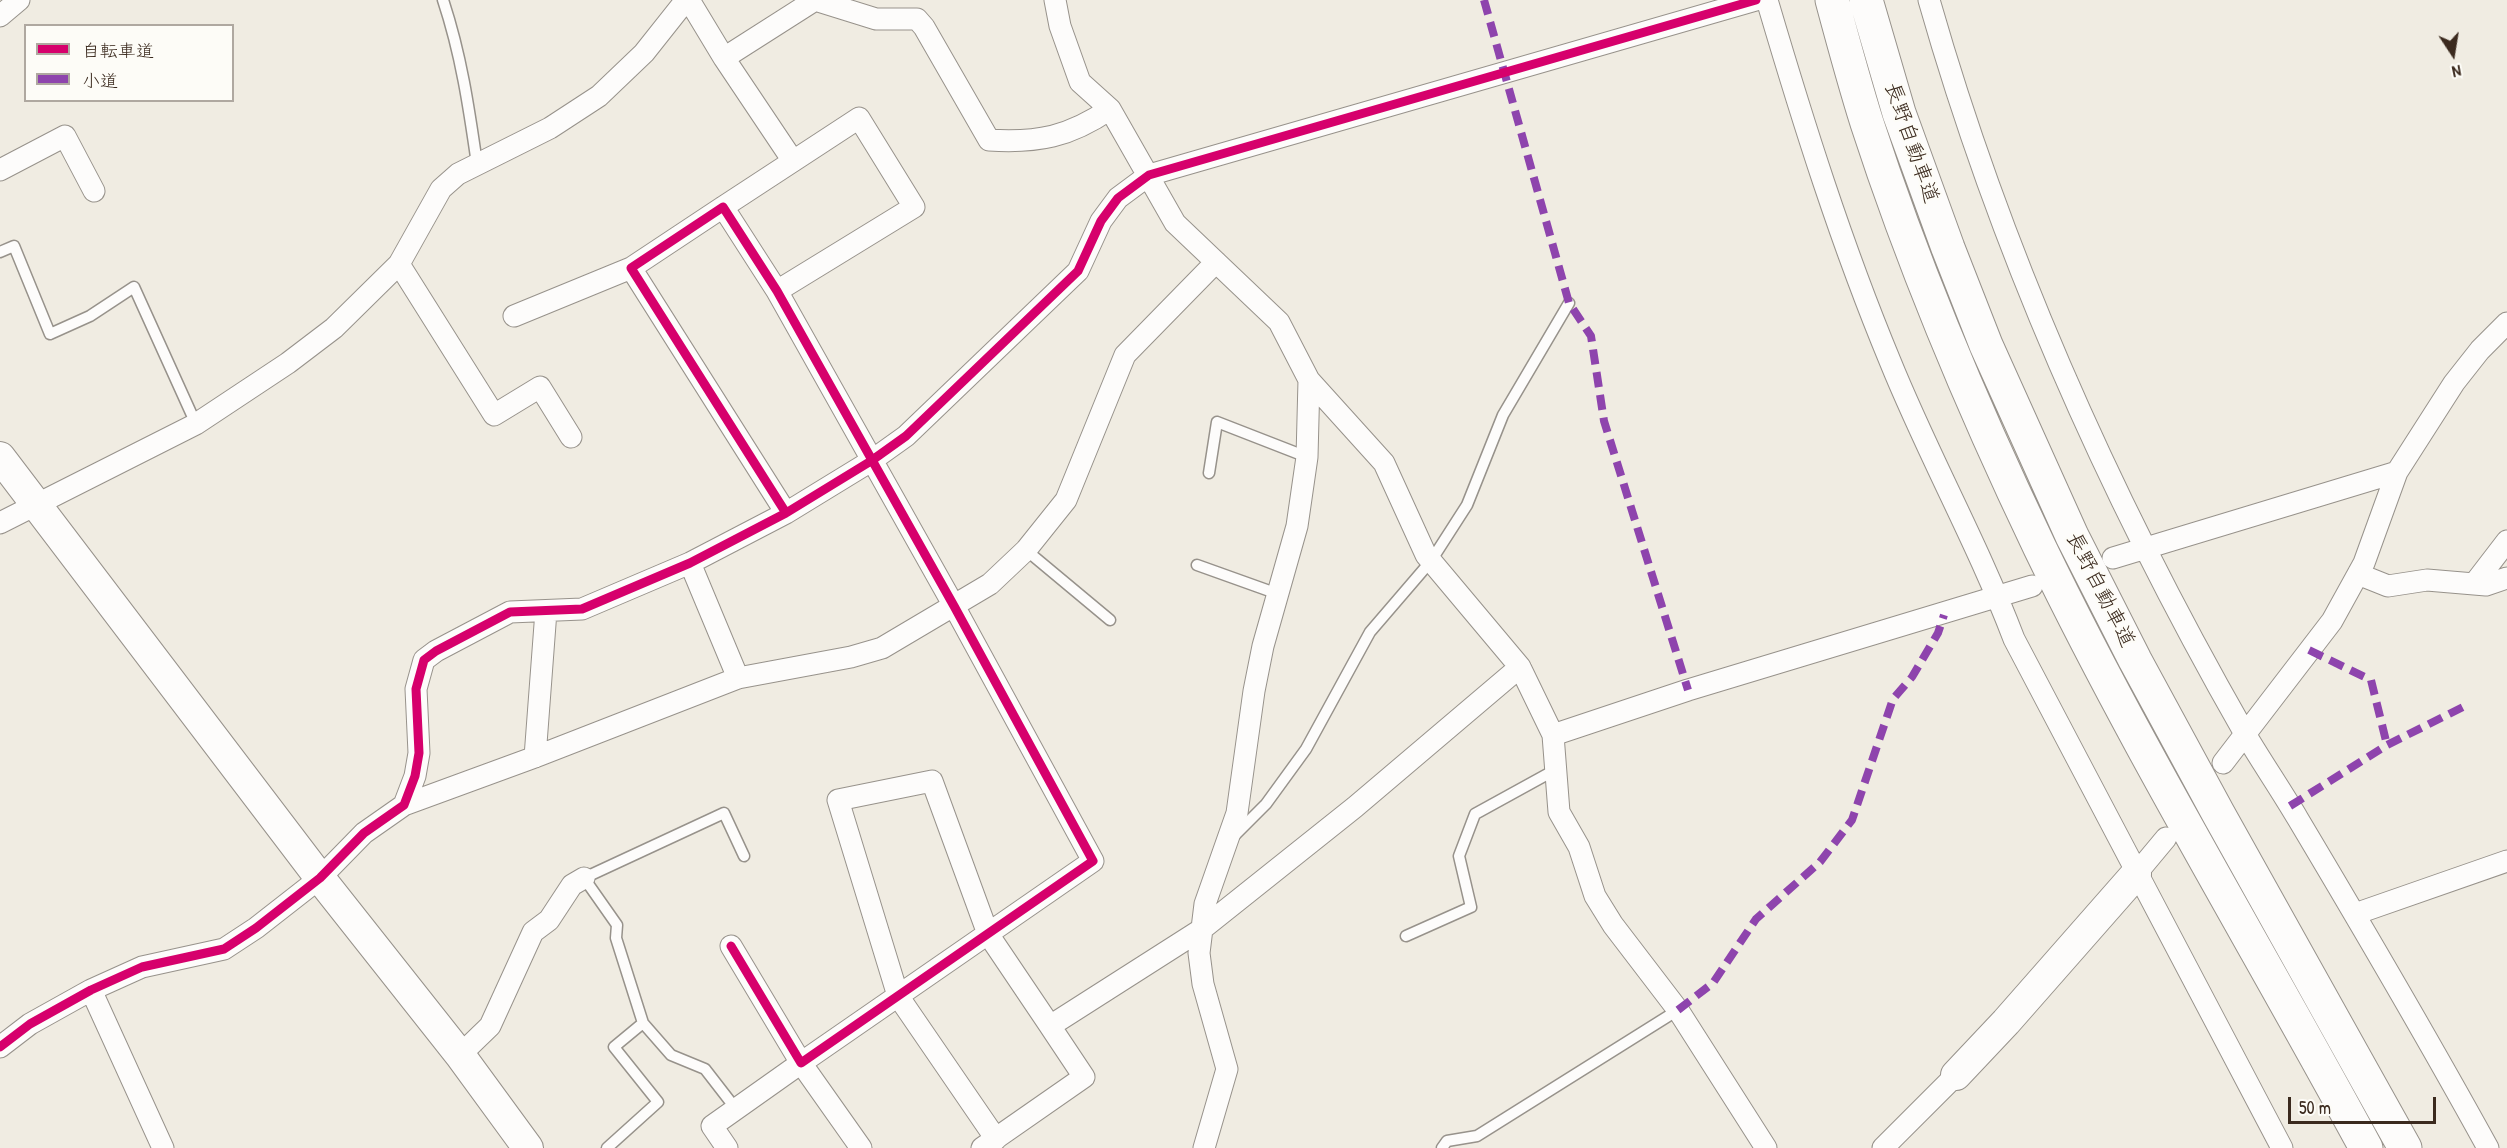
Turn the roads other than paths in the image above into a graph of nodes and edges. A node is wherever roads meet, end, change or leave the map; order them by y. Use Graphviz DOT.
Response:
graph roads {
  1 [pos="19,0"];
  2 [pos="442,0"];
  3 [pos="687,0"];
  4 [pos="1055,0"];
  5 [pos="1756,0"];
  6 [pos="1767,0"];
  7 [pos="1832,0"];
  8 [pos="1866,0"];
  9 [pos="1929,0"];
  10 [pos="0,16"];
  11 [pos="724,58"];
  12 [pos="1110,109"];
  13 [pos="793,161"];
  14 [pos="477,164"];
  15 [pos="0,170"];
  16 [pos="1149,175"];
  17 [pos="94,191"];
  18 [pos="723,207"];
  19 [pos="0,252"];
  20 [pos="1216,262"];
  21 [pos="399,264"];
  22 [pos="631,268"];
  23 [pos="777,291"];
  24 [pos="1569,303"];
  25 [pos="514,316"];
  26 [pos="2507,323"];
  27 [pos="1309,380"];
  28 [pos="196,424"];
  29 [pos="571,437"];
  30 [pos="0,457"];
  31 [pos="1307,457"];
  32 [pos="871,461"];
  33 [pos="2397,472"];
  34 [pos="1209,473"];
  35 [pos="38,505"];
  36 [pos="786,513"];
  37 [pos="0,523"];
  38 [pos="2507,541"];
  39 [pos="2145,547"];
  40 [pos="1026,550"];
  41 [pos="2112,558"];
  42 [pos="1431,561"];
  43 [pos="690,563"];
  44 [pos="1197,566"];
  45 [pos="2358,574"];
  46 [pos="2507,578"];
  47 [pos="2474,584"];
  48 [pos="2032,586"];
  49 [pos="1278,594"];
  50 [pos="1998,598"];
  51 [pos="954,606"];
  52 [pos="546,611"];
  53 [pos="1110,620"];
  54 [pos="1520,667"];
  55 [pos="738,678"];
  56 [pos="2245,733"];
  57 [pos="1553,735"];
  58 [pos="535,757"];
  59 [pos="2223,763"];
  60 [pos="1555,770"];
  61 [pos="404,805"];
  62 [pos="2166,838"];
  63 [pos="1226,844"];
  64 [pos="744,856"];
  65 [pos="2507,861"];
  66 [pos="2136,874"];
  67 [pos="320,878"];
  68 [pos="584,878"];
  69 [pos="2355,914"];
  70 [pos="1202,928"];
  71 [pos="988,934"];
  72 [pos="1406,936"];
  73 [pos="731,946"];
  74 [pos="91,990"];
  75 [pos="898,996"];
  76 [pos="1678,1010"];
  77 [pos="643,1023"];
  78 [pos="1050,1026"];
  79 [pos="0,1047"];
  80 [pos="460,1055"];
  81 [pos="801,1063"];
  82 [pos="1956,1075"];
  83 [pos="736,1109"];
  84 [pos="989,1143"];
  85 [pos="163,1148"];
  86 [pos="528,1148"];
  87 [pos="607,1148"];
  88 [pos="728,1148"];
  89 [pos="861,1148"];
  90 [pos="1204,1148"];
  91 [pos="1442,1148"];
  92 [pos="1766,1148"];
  93 [pos="1883,1148"];
  94 [pos="2282,1148"];
  95 [pos="2366,1148"];
  96 [pos="2405,1148"];
  97 [pos="2488,1148"];
  1 -- 10 [label="street"];
  2 -- 14 [label="lane"];
  3 -- 11 [label="street"];
  3 -- 14 [label="street"];
  4 -- 12 [label="street"];
  5 -- 16 [label="street"];
  6 -- 50 [label="street"];
  7 -- 95 [label="highway, 長野自動車道"];
  8 -- 96 [label="highway, 長野自動車道"];
  9 -- 39 [label="street"];
  11 -- 12 [label="street"];
  11 -- 13 [label="street"];
  12 -- 16 [label="street"];
  13 -- 18 [label="street"];
  13 -- 23 [label="street"];
  14 -- 21 [label="street"];
  15 -- 17 [label="street"];
  16 -- 20 [label="street"];
  16 -- 32 [label="street"];
  18 -- 22 [label="street"];
  18 -- 23 [label="street"];
  19 -- 28 [label="lane"];
  20 -- 27 [label="street"];
  20 -- 40 [label="street"];
  21 -- 28 [label="street"];
  21 -- 29 [label="street"];
  22 -- 25 [label="street"];
  22 -- 36 [label="street"];
  23 -- 32 [label="street"];
  24 -- 42 [label="lane"];
  26 -- 33 [label="street"];
  27 -- 31 [label="street"];
  27 -- 42 [label="street"];
  28 -- 35 [label="street"];
  30 -- 35 [label="street"];
  31 -- 34 [label="lane"];
  31 -- 49 [label="street"];
  32 -- 36 [label="street"];
  32 -- 51 [label="street"];
  33 -- 39 [label="street"];
  33 -- 45 [label="street"];
  35 -- 37 [label="street"];
  35 -- 67 [label="street"];
  36 -- 43 [label="street"];
  38 -- 47 [label="street"];
  39 -- 41 [label="street"];
  39 -- 56 [label="street"];
  40 -- 51 [label="street"];
  40 -- 53 [label="lane"];
  42 -- 54 [label="street"];
  42 -- 63 [label="lane"];
  43 -- 52 [label="street"];
  43 -- 55 [label="street"];
  44 -- 49 [label="lane"];
  45 -- 47 [label="street"];
  45 -- 56 [label="street"];
  46 -- 47 [label="street"];
  48 -- 50 [label="street"];
  49 -- 63 [label="street"];
  50 -- 57 [label="street"];
  50 -- 66 [label="street"];
  51 -- 55 [label="street"];
  51 -- 71 [label="street"];
  52 -- 58 [label="street"];
  52 -- 61 [label="street"];
  54 -- 57 [label="street"];
  54 -- 70 [label="street"];
  55 -- 58 [label="street"];
  56 -- 59 [label="street"];
  56 -- 69 [label="street"];
  57 -- 60 [label="street"];
  58 -- 61 [label="street"];
  60 -- 72 [label="lane"];
  60 -- 76 [label="street"];
  61 -- 67 [label="street"];
  62 -- 66 [label="street"];
  63 -- 70 [label="street"];
  64 -- 68 [label="lane"];
  65 -- 69 [label="street"];
  66 -- 82 [label="street"];
  66 -- 94 [label="street"];
  67 -- 74 [label="street"];
  67 -- 80 [label="street"];
  68 -- 77 [label="lane"];
  68 -- 80 [label="street"];
  69 -- 97 [label="street"];
  70 -- 78 [label="street"];
  70 -- 90 [label="street"];
  71 -- 75 [label="street"];
  71 -- 75 [label="street"];
  71 -- 78 [label="street"];
  73 -- 81 [label="street"];
  74 -- 79 [label="street"];
  74 -- 85 [label="street"];
  75 -- 81 [label="street"];
  75 -- 84 [label="street"];
  76 -- 91 [label="lane"];
  76 -- 92 [label="street"];
  77 -- 83 [label="lane"];
  77 -- 87 [label="lane"];
  78 -- 84 [label="street"];
  80 -- 86 [label="street"];
  81 -- 83 [label="street"];
  81 -- 89 [label="street"];
  82 -- 93 [label="street"];
  83 -- 88 [label="street"];
}
